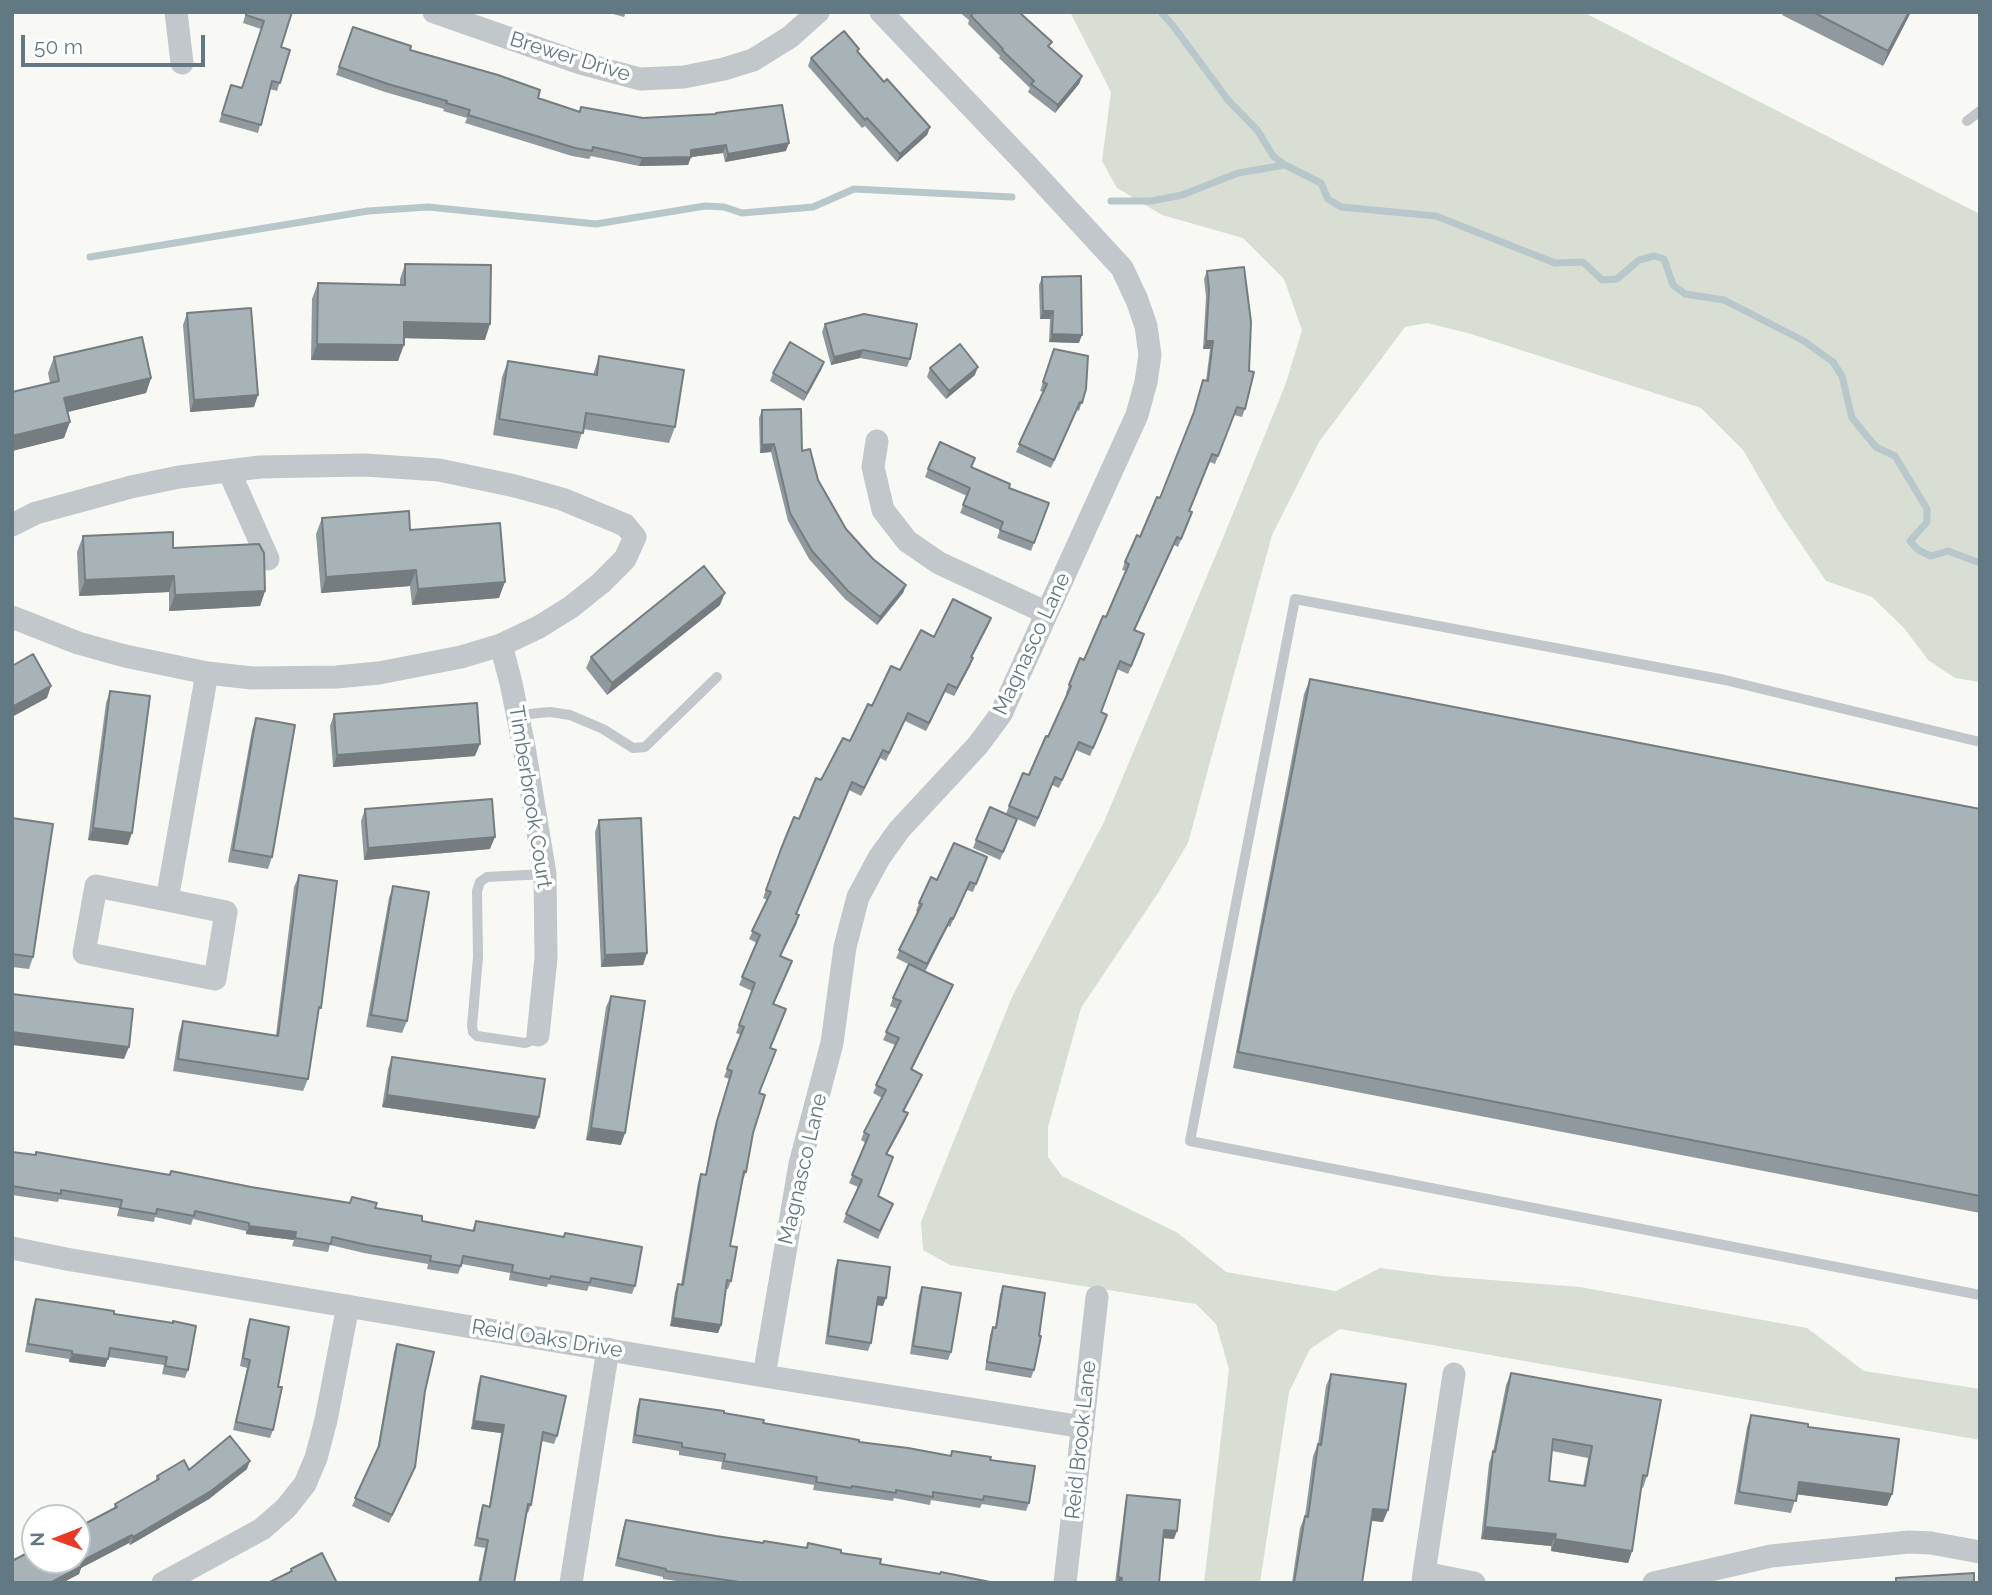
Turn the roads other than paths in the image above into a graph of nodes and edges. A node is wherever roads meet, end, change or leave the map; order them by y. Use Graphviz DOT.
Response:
graph roads {
  1 [pos="176,12"];
  2 [pos="434,12"];
  3 [pos="818,12"];
  4 [pos="881,12"];
  5 [pos="182,63"];
  6 [pos="1980,111"];
  7 [pos="1967,121"];
  8 [pos="877,441"];
  9 [pos="229,471"];
  10 [pos="12,525"];
  11 [pos="268,559"];
  12 [pos="1047,613"];
  13 [pos="12,617"];
  14 [pos="501,645"];
  15 [pos="207,673"];
  16 [pos="717,677"];
  17 [pos="518,715"];
  18 [pos="1980,742"];
  19 [pos="545,874"];
  20 [pos="167,900"];
  21 [pos="538,1035"];
  22 [pos="12,1248"];
  23 [pos="1980,1295"];
  24 [pos="1097,1297"];
  25 [pos="348,1306"];
  26 [pos="608,1349"];
  27 [pos="1454,1374"];
  28 [pos="764,1376"];
  29 [pos="1083,1427"];
  30 [pos="1980,1552"];
  31 [pos="1424,1578"];
  32 [pos="163,1583"];
  33 [pos="571,1583"];
  34 [pos="1065,1583"];
  35 [pos="1474,1583"];
  36 [pos="1654,1583"];
  1 -- 5 [label="street"];
  2 -- 3 [label="street, Brewer Drive"];
  4 -- 12 [label="street, Magnasco Lane"];
  6 -- 7 [label="lane"];
  8 -- 12 [label="street"];
  9 -- 10 [label="street"];
  9 -- 11 [label="street"];
  9 -- 14 [label="street"];
  12 -- 28 [label="street, Magnasco Lane"];
  13 -- 15 [label="street"];
  14 -- 15 [label="street"];
  14 -- 17 [label="street, Timberbrook Court"];
  15 -- 20 [label="street"];
  16 -- 17 [label="lane"];
  17 -- 19 [label="street, Timberbrook Court"];
  18 -- 23 [label="lane"];
  19 -- 21 [label="street, Timberbrook Court"];
  19 -- 21 [label="lane"];
  20 -- 20 [label="street"];
  22 -- 25 [label="street, Reid Oaks Drive"];
  24 -- 29 [label="street, Reid Brook Lane"];
  25 -- 26 [label="street, Reid Oaks Drive"];
  25 -- 32 [label="street"];
  26 -- 28 [label="street, Reid Oaks Drive"];
  26 -- 33 [label="street"];
  27 -- 31 [label="street"];
  28 -- 29 [label="street, Reid Oaks Drive"];
  29 -- 34 [label="street, Reid Brook Lane"];
  30 -- 36 [label="street"];
  31 -- 35 [label="street"];
}
